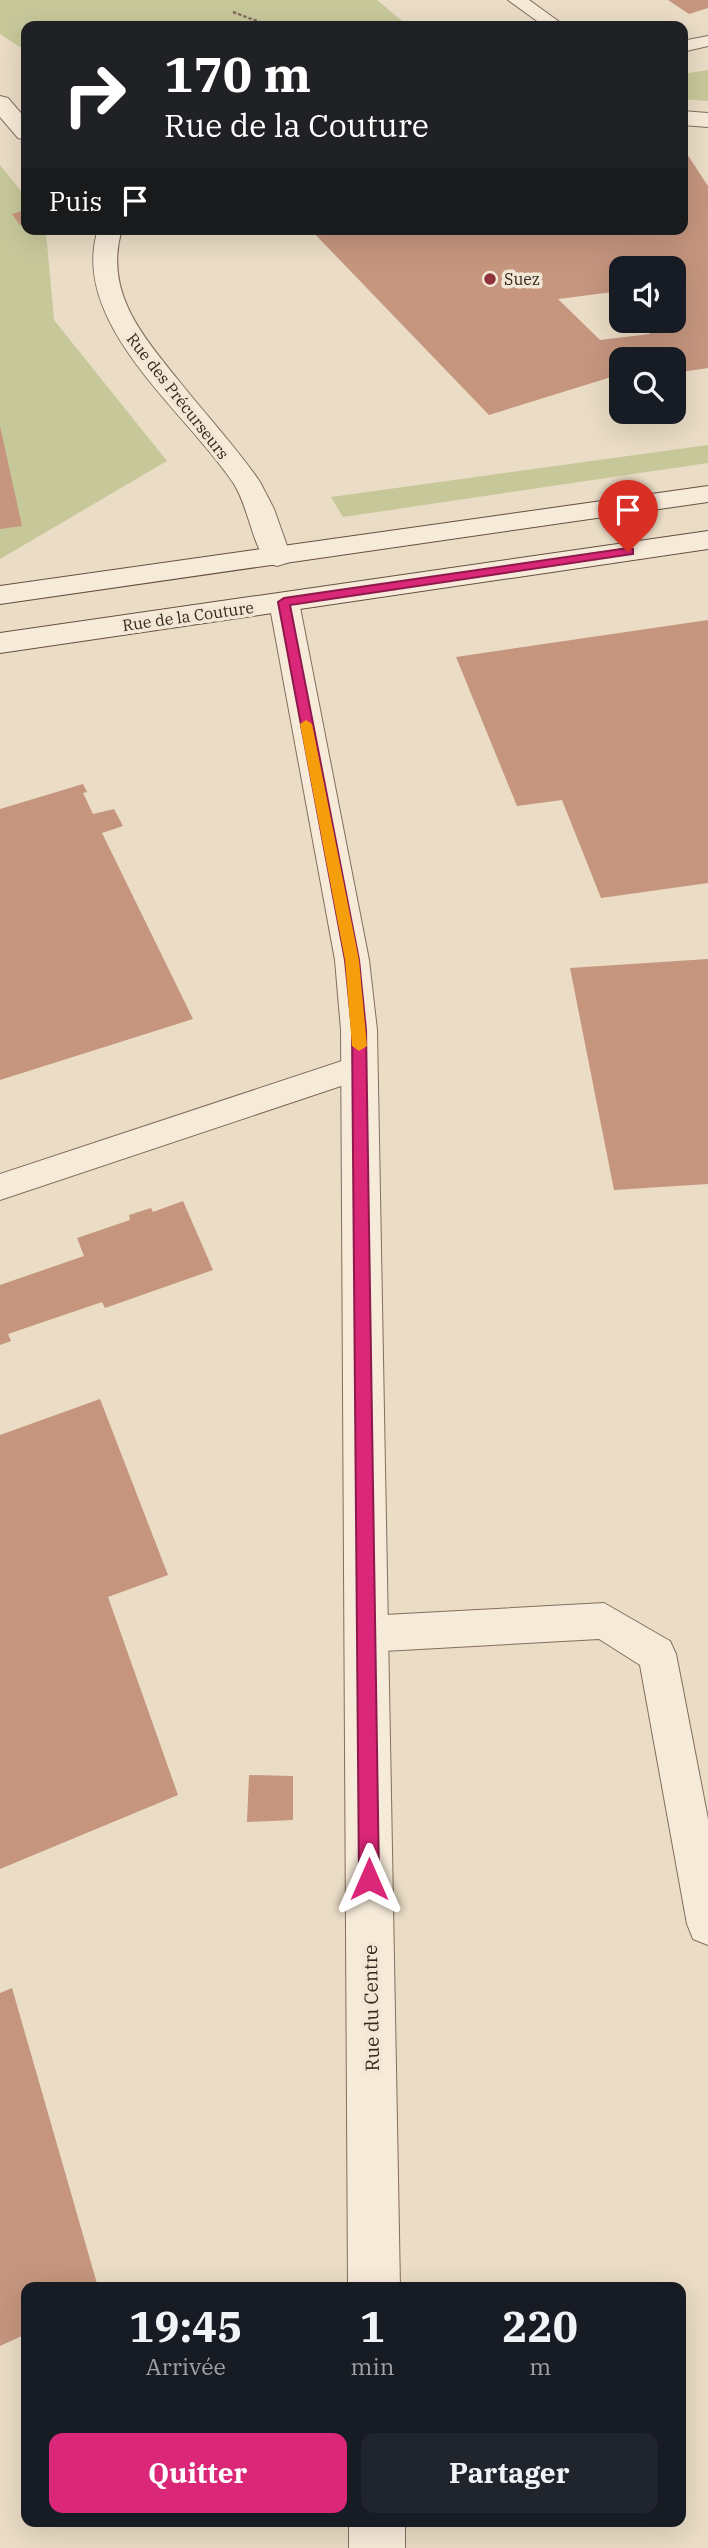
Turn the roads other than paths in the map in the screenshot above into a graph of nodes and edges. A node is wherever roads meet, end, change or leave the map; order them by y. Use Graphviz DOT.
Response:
graph roads {
  1 [pos="517,0"];
  2 [pos="548,21"];
  3 [pos="708,41"];
  4 [pos="688,46"];
  5 [pos="0,103"];
  6 [pos="688,118"];
  7 [pos="708,120"];
  8 [pos="21,127"];
  9 [pos="109,235"];
  10 [pos="708,494"];
  11 [pos="708,540"];
  12 [pos="277,556"];
  13 [pos="0,595"];
  14 [pos="284,602"];
  15 [pos="0,643"];
  16 [pos="360,1067"];
  17 [pos="0,1187"];
  18 [pos="366,1634"];
  19 [pos="708,1924"];
  20 [pos="374,2282"];
  21 [pos="377,2527"];
  22 [pos="377,2548"];
  1 -- 2 [label="lane"];
  3 -- 4 [label="lane"];
  5 -- 8 [label="street"];
  6 -- 7 [label="street"];
  9 -- 12 [label="street, Rue des Précurseurs"];
  10 -- 12 [label="street"];
  11 -- 14 [label="street, Rue de la Couture"];
  12 -- 13 [label="street"];
  14 -- 15 [label="street, Rue de la Couture"];
  14 -- 16 [label="street, Rue du Centre"];
  16 -- 17 [label="lane"];
  16 -- 18 [label="street, Rue du Centre"];
  18 -- 19 [label="lane"];
  18 -- 20 [label="street, Rue du Centre"];
  21 -- 22 [label="street"];
}
